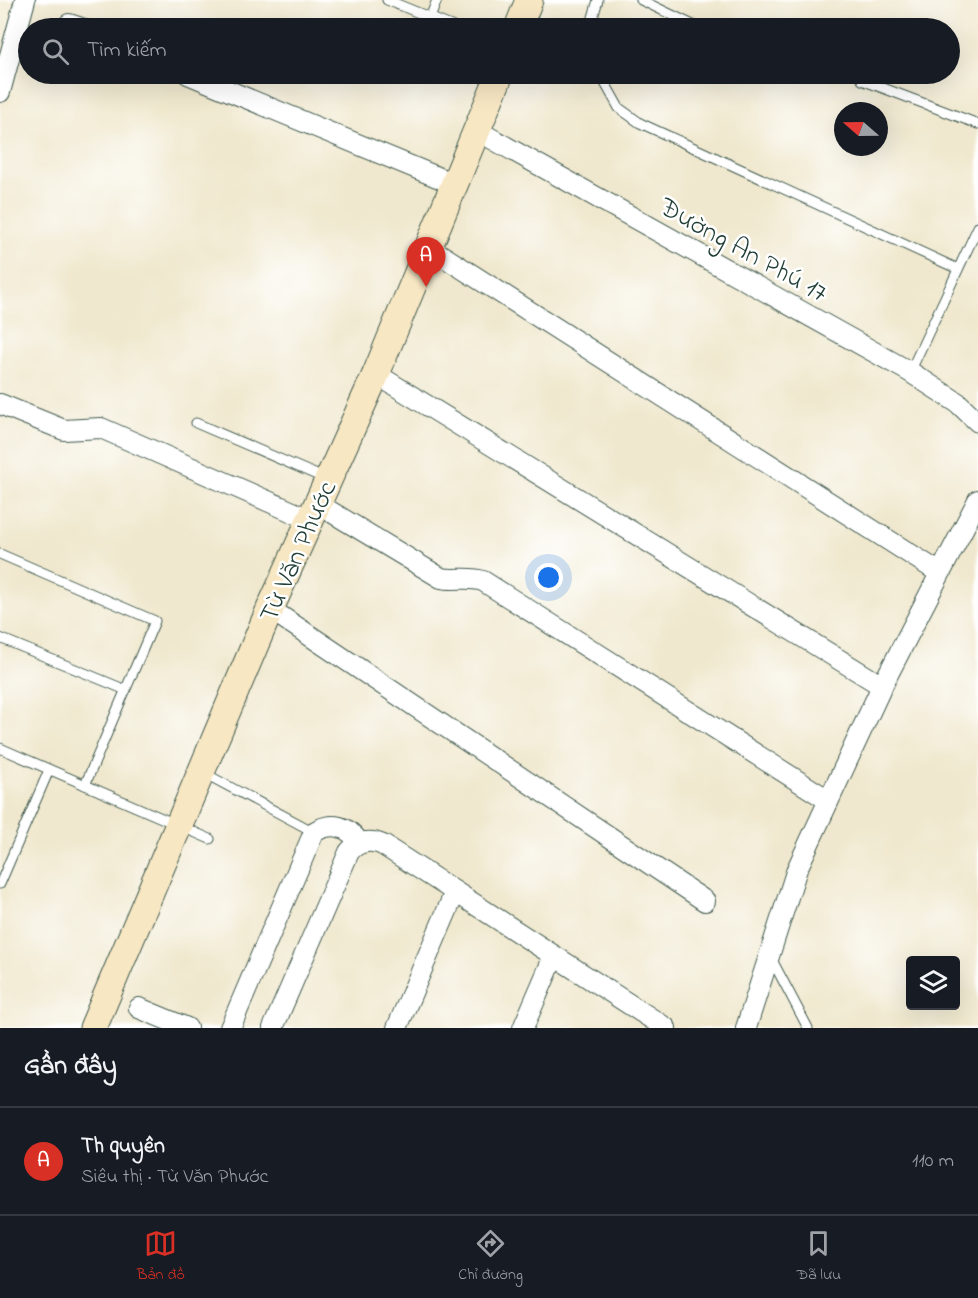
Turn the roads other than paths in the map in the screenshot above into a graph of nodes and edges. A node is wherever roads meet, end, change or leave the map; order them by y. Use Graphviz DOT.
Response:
graph roads {
  1 [pos="26,0"];
  2 [pos="387,0"];
  3 [pos="437,0"];
  4 [pos="530,0"];
  5 [pos="598,0"];
  6 [pos="641,0"];
  7 [pos="430,18"];
  8 [pos="522,18"];
  9 [pos="593,18"];
  10 [pos="678,18"];
  11 [pos="6,45"];
  12 [pos="212,84"];
  13 [pos="496,84"];
  14 [pos="606,84"];
  15 [pos="873,84"];
  16 [pos="0,92"];
  17 [pos="978,124"];
  18 [pos="477,131"];
  19 [pos="454,184"];
  20 [pos="978,227"];
  21 [pos="428,246"];
  22 [pos="958,269"];
  23 [pos="910,372"];
  24 [pos="376,374"];
  25 [pos="0,404"];
  26 [pos="978,422"];
  27 [pos="196,423"];
  28 [pos="328,480"];
  29 [pos="978,500"];
  30 [pos="314,512"];
  31 [pos="0,554"];
  32 [pos="940,573"];
  33 [pos="270,609"];
  34 [pos="0,638"];
  35 [pos="882,686"];
  36 [pos="126,690"];
  37 [pos="0,748"];
  38 [pos="49,770"];
  39 [pos="201,772"];
  40 [pos="85,785"];
  41 [pos="828,800"];
  42 [pos="179,826"];
  43 [pos="314,831"];
  44 [pos="210,839"];
  45 [pos="359,843"];
  46 [pos="0,884"];
  47 [pos="455,892"];
  48 [pos="705,901"];
  49 [pos="769,952"];
  50 [pos="554,956"];
  51 [pos="139,1008"];
  52 [pos="656,1025"];
  53 [pos="93,1028"];
  54 [pos="187,1028"];
  55 [pos="230,1028"];
  56 [pos="273,1028"];
  57 [pos="397,1028"];
  58 [pos="524,1028"];
  59 [pos="746,1028"];
  60 [pos="808,1028"];
  1 -- 11 [label="street"];
  2 -- 7 [label="lane"];
  3 -- 7 [label="lane"];
  4 -- 8 [label="street"];
  5 -- 9 [label="lane"];
  6 -- 10 [label="lane"];
  11 -- 16 [label="street"];
  12 -- 19 [label="street"];
  13 -- 18 [label="street, Từ Văn Phước"];
  14 -- 22 [label="lane"];
  15 -- 17 [label="lane"];
  18 -- 19 [label="street, Từ Văn Phước"];
  18 -- 23 [label="street, Đường An Phú 17"];
  19 -- 21 [label="street, Từ Văn Phước"];
  20 -- 22 [label="lane"];
  21 -- 24 [label="street, Từ Văn Phước"];
  21 -- 32 [label="street"];
  22 -- 23 [label="lane"];
  23 -- 26 [label="street, Đường An Phú 17"];
  24 -- 28 [label="street, Từ Văn Phước"];
  24 -- 35 [label="street"];
  25 -- 30 [label="street"];
  27 -- 28 [label="lane"];
  28 -- 30 [label="street, Từ Văn Phước"];
  29 -- 32 [label="street"];
  30 -- 33 [label="street, Từ Văn Phước"];
  30 -- 41 [label="street"];
  31 -- 36 [label="lane"];
  32 -- 35 [label="street"];
  33 -- 39 [label="street, Từ Văn Phước"];
  33 -- 48 [label="street"];
  34 -- 36 [label="lane"];
  35 -- 41 [label="street"];
  36 -- 40 [label="lane"];
  37 -- 38 [label="lane"];
  38 -- 40 [label="lane"];
  38 -- 46 [label="lane"];
  39 -- 42 [label="street, Từ Văn Phước"];
  39 -- 43 [label="lane"];
  40 -- 42 [label="lane"];
  41 -- 49 [label="street"];
  42 -- 44 [label="lane"];
  42 -- 53 [label="street, Từ Văn Phước"];
  43 -- 45 [label="street"];
  43 -- 55 [label="street"];
  45 -- 47 [label="street"];
  45 -- 56 [label="street"];
  47 -- 50 [label="street"];
  47 -- 57 [label="street"];
  49 -- 59 [label="street"];
  49 -- 60 [label="lane"];
  50 -- 52 [label="street"];
  50 -- 58 [label="street"];
  51 -- 54 [label="street"];
}
